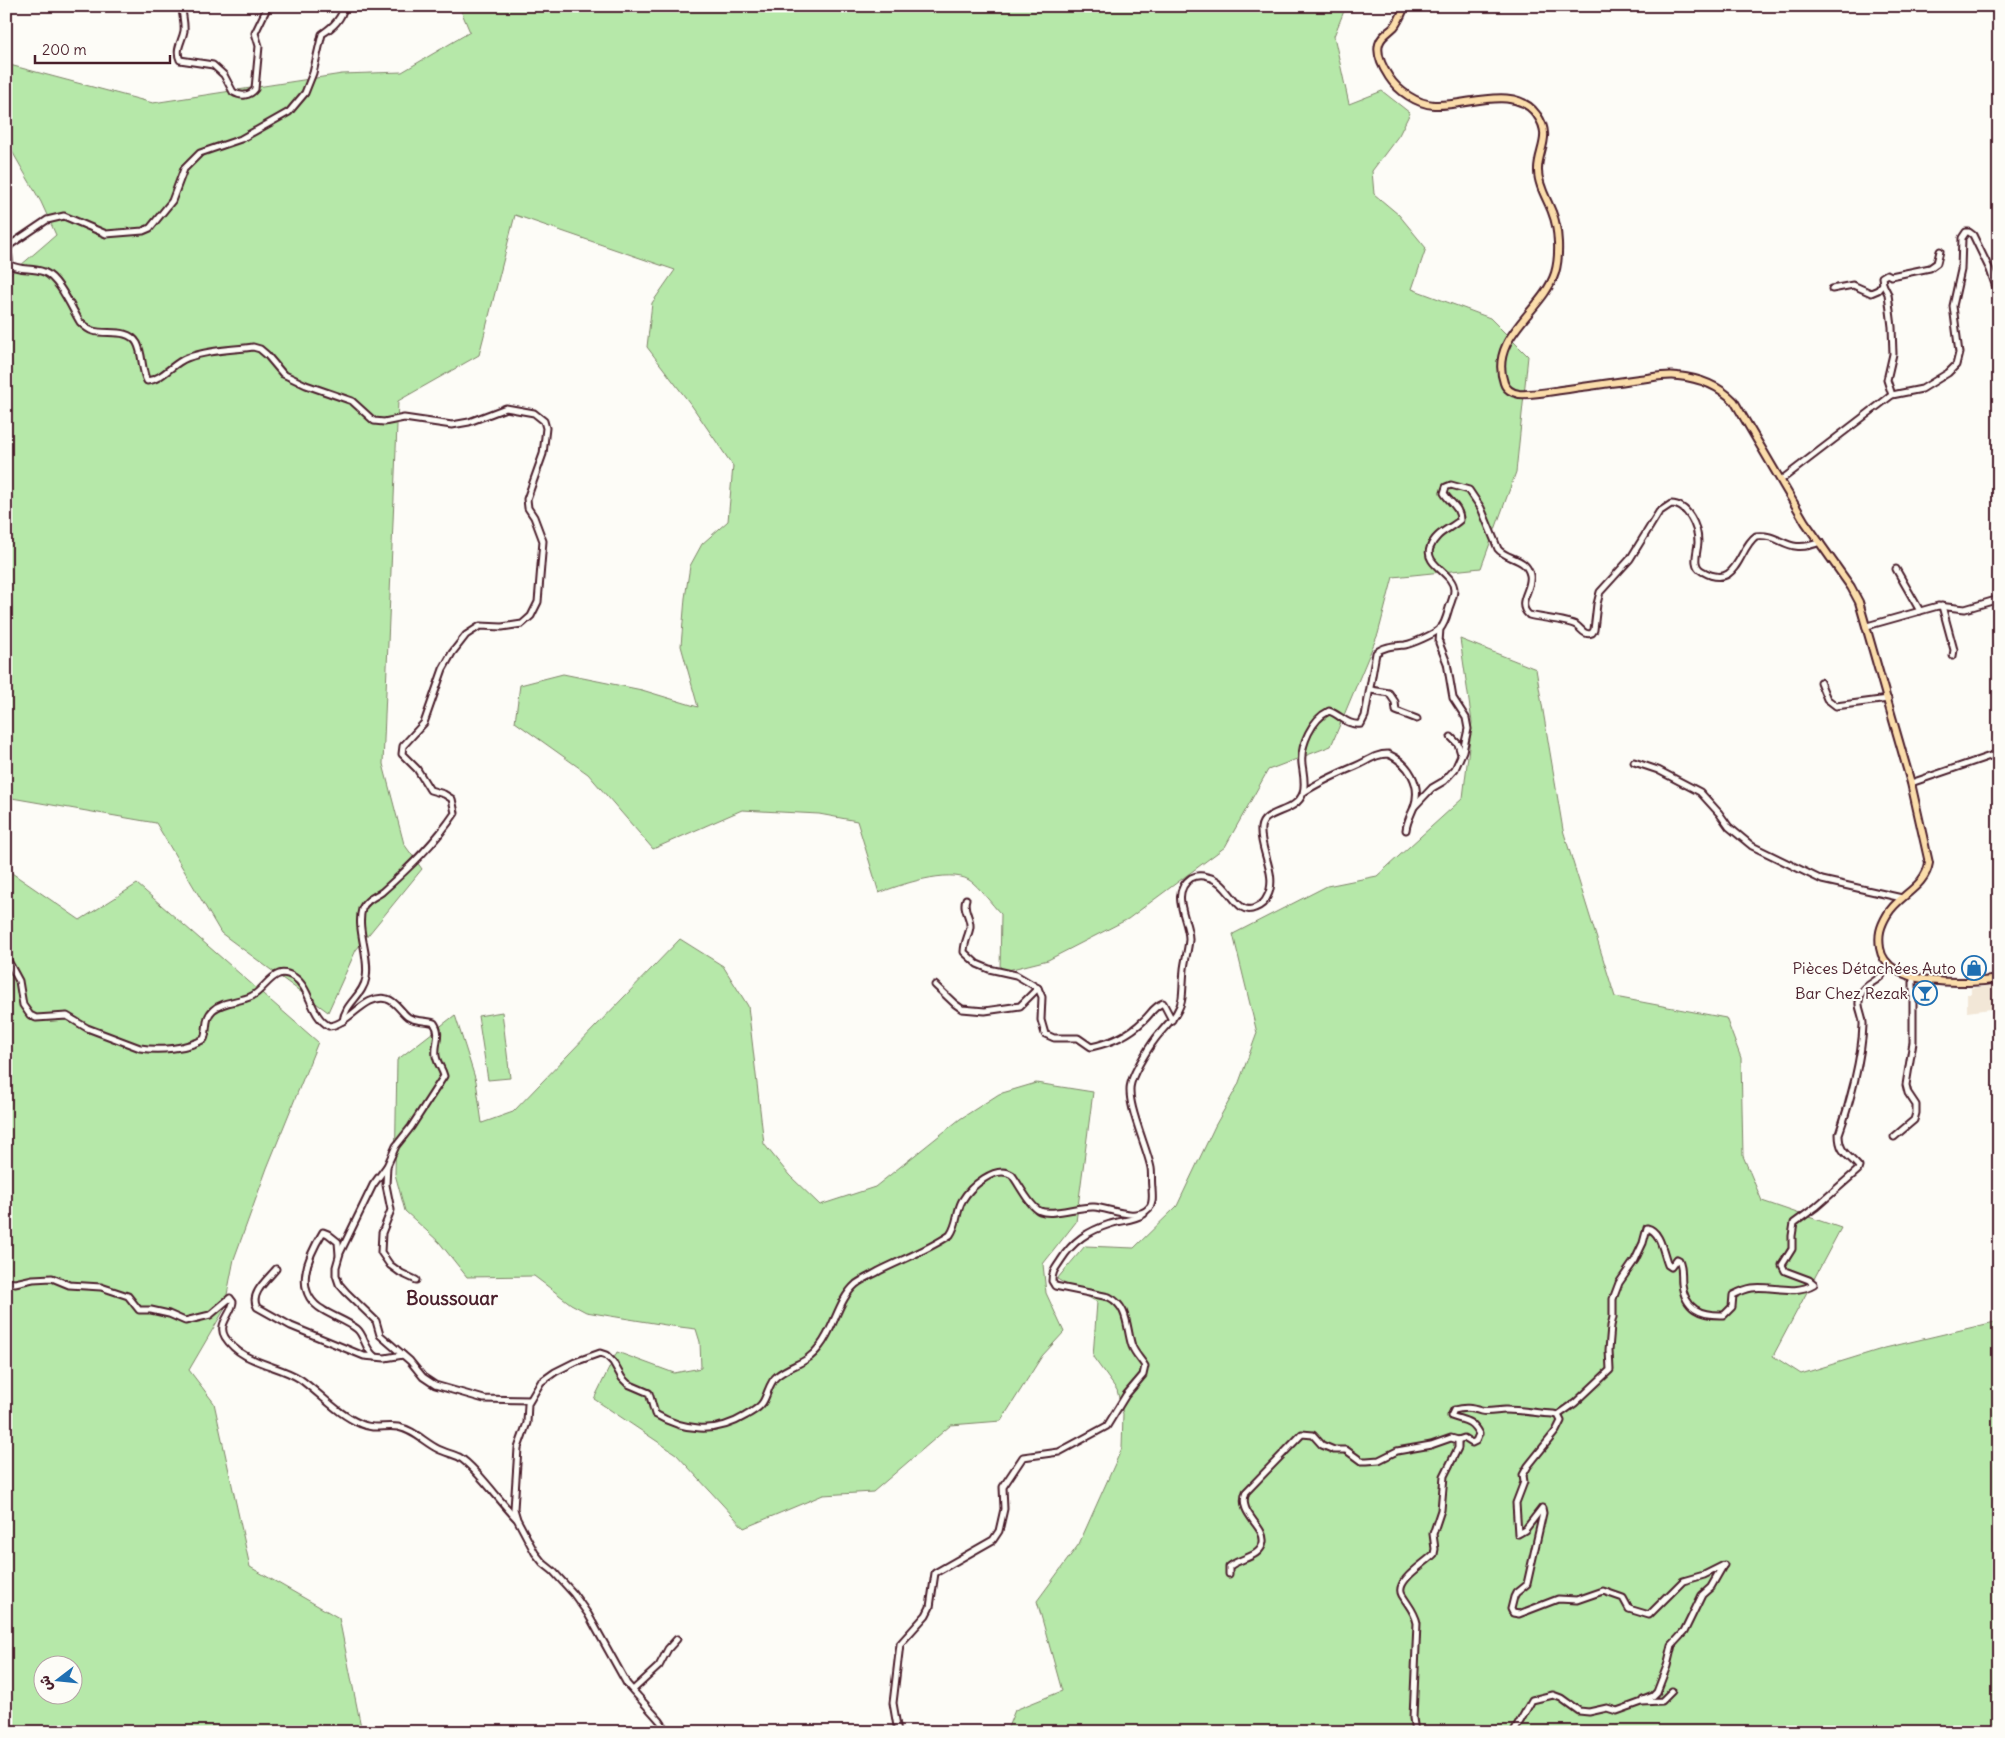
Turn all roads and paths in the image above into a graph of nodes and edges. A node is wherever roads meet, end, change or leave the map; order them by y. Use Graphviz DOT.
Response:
graph roads {
  1 [pos="182,6"];
  2 [pos="268,6"];
  3 [pos="344,6"];
  4 [pos="1405,6"];
  5 [pos="1940,251"];
  6 [pos="1883,284"];
  7 [pos="1832,289"];
  8 [pos="1999,296"];
  9 [pos="1892,395"];
  10 [pos="1781,480"];
  11 [pos="1820,542"];
  12 [pos="1896,569"];
  13 [pos="1999,598"];
  14 [pos="1942,606"];
  15 [pos="1920,611"];
  16 [pos="1867,626"];
  17 [pos="1440,628"];
  18 [pos="1953,656"];
  19 [pos="1820,682"];
  20 [pos="1370,690"];
  21 [pos="1888,699"];
  22 [pos="1417,719"];
  23 [pos="1451,737"];
  24 [pos="1999,753"];
  25 [pos="1461,757"];
  26 [pos="1634,762"];
  27 [pos="1911,783"];
  28 [pos="1304,792"];
  29 [pos="1414,807"];
  30 [pos="1406,830"];
  31 [pos="1902,898"];
  32 [pos="966,899"];
  33 [pos="6,957"];
  34 [pos="1889,966"];
  35 [pos="1914,977"];
  36 [pos="1999,979"];
  37 [pos="935,986"];
  38 [pos="1038,988"];
  39 [pos="343,1020"];
  40 [pos="1172,1020"];
  41 [pos="1894,1137"];
  42 [pos="387,1166"];
  43 [pos="1148,1211"];
  44 [pos="338,1258"];
  45 [pos="276,1269"];
  46 [pos="416,1280"];
  47 [pos="6,1282"];
  48 [pos="403,1355"];
  49 [pos="376,1357"];
  50 [pos="530,1400"];
  51 [pos="1558,1415"];
  52 [pos="1458,1440"];
  53 [pos="517,1519"];
  54 [pos="1229,1574"];
  55 [pos="677,1639"];
  56 [pos="633,1690"];
  57 [pos="1672,1691"];
  58 [pos="1622,1710"];
  59 [pos="667,1732"];
  60 [pos="898,1732"];
  61 [pos="1415,1732"];
  62 [pos="1514,1732"];
  1 -- 2 [label="street"];
  3 -- 39 [label="street"];
  4 -- 10 [label="main road"];
  5 -- 6 [label="street"];
  6 -- 7 [label="street"];
  6 -- 9 [label="street"];
  8 -- 9 [label="street"];
  9 -- 10 [label="street"];
  10 -- 11 [label="main road"];
  11 -- 16 [label="main road"];
  11 -- 17 [label="street"];
  12 -- 15 [label="street"];
  13 -- 14 [label="street"];
  14 -- 15 [label="street"];
  14 -- 18 [label="street"];
  15 -- 16 [label="street"];
  16 -- 21 [label="main road"];
  17 -- 20 [label="street"];
  17 -- 25 [label="street"];
  19 -- 21 [label="street"];
  20 -- 22 [label="street"];
  20 -- 28 [label="street"];
  21 -- 27 [label="main road"];
  23 -- 25 [label="street"];
  24 -- 27 [label="street"];
  25 -- 29 [label="street"];
  26 -- 31 [label="street"];
  27 -- 31 [label="main road"];
  28 -- 29 [label="street"];
  28 -- 40 [label="street"];
  29 -- 30 [label="street"];
  31 -- 34 [label="main road"];
  32 -- 38 [label="street"];
  33 -- 39 [label="street"];
  34 -- 35 [label="main road"];
  34 -- 51 [label="street"];
  35 -- 36 [label="main road"];
  35 -- 41 [label="street"];
  37 -- 38 [label="street"];
  38 -- 40 [label="street"];
  39 -- 42 [label="street"];
  40 -- 43 [label="street"];
  42 -- 44 [label="street"];
  42 -- 46 [label="street"];
  43 -- 50 [label="street"];
  43 -- 60 [label="street"];
  44 -- 48 [label="street"];
  44 -- 49 [label="street"];
  45 -- 49 [label="street"];
  47 -- 53 [label="street"];
  48 -- 49 [label="street"];
  48 -- 50 [label="street"];
  50 -- 53 [label="street"];
  51 -- 52 [label="street"];
  51 -- 58 [label="street"];
  52 -- 54 [label="street"];
  52 -- 61 [label="street"];
  53 -- 56 [label="street"];
  55 -- 56 [label="street"];
  56 -- 59 [label="street"];
  57 -- 58 [label="street"];
  58 -- 62 [label="street"];
}
